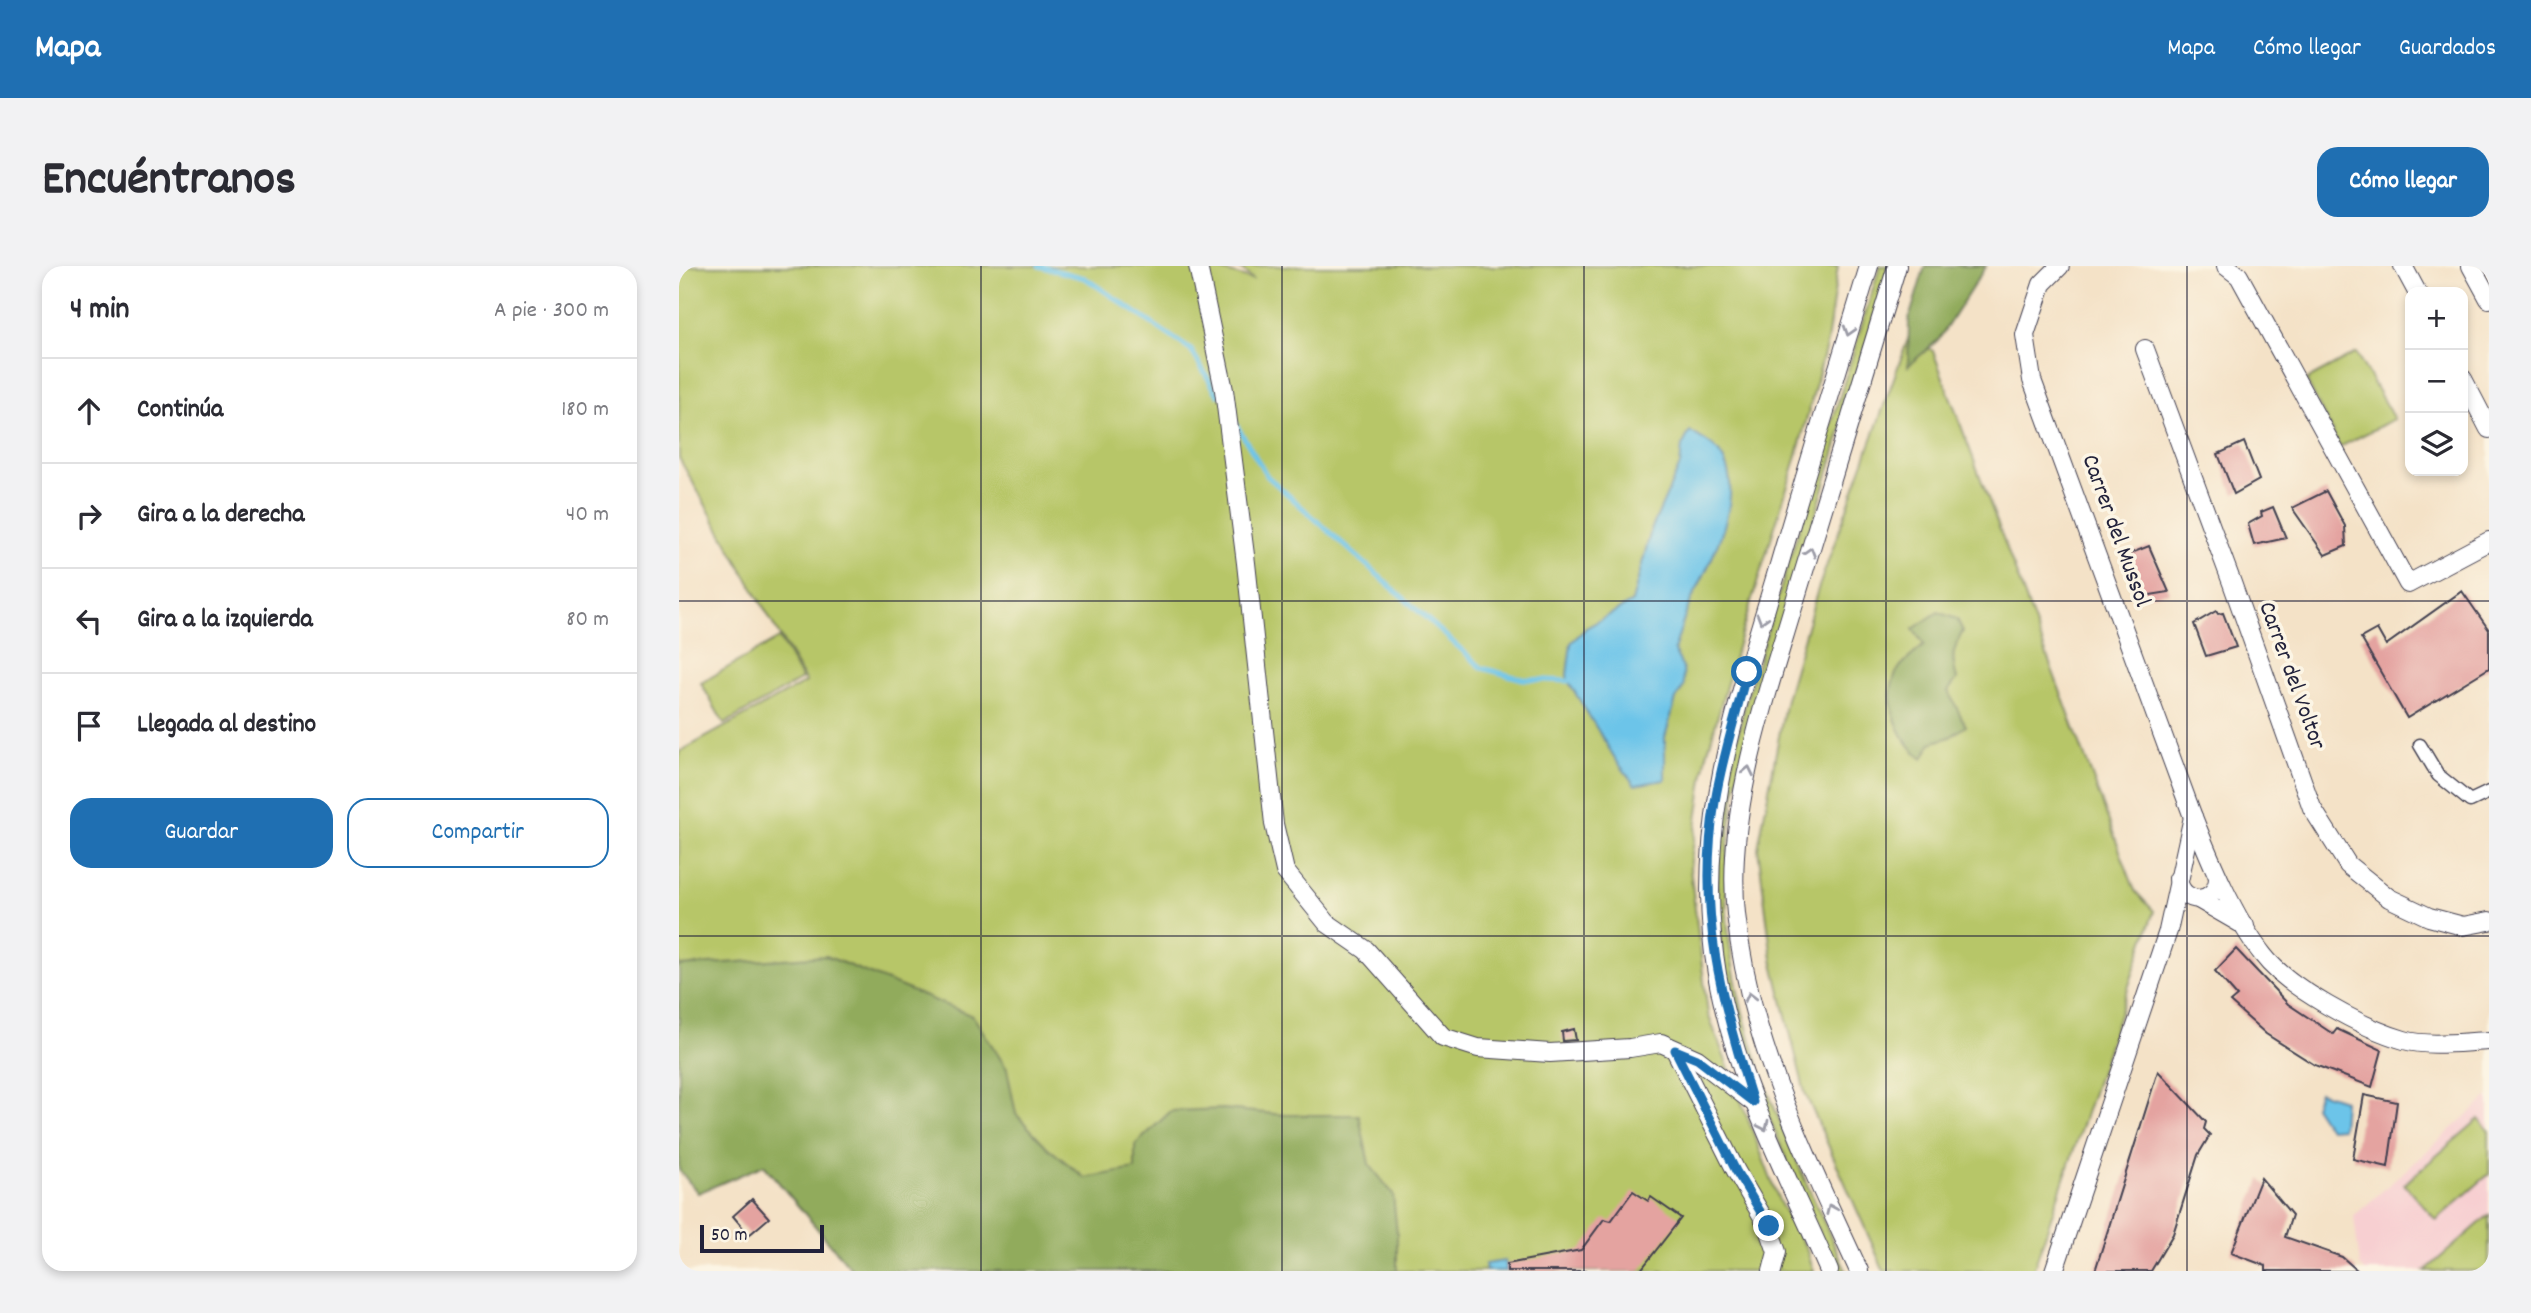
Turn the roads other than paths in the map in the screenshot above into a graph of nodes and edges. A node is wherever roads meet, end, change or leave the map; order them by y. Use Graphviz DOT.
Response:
graph roads {
  1 [pos="1198,266"];
  2 [pos="1869,266"];
  3 [pos="1897,266"];
  4 [pos="2060,266"];
  5 [pos="2226,266"];
  6 [pos="2403,266"];
  7 [pos="2471,266"];
  8 [pos="2414,287"];
  9 [pos="2489,299"];
  10 [pos="2145,349"];
  11 [pos="2468,389"];
  12 [pos="2489,429"];
  13 [pos="2489,541"];
  14 [pos="2420,745"];
  15 [pos="2489,792"];
  16 [pos="2193,817"];
  17 [pos="2215,871"];
  18 [pos="2181,873"];
  19 [pos="2197,899"];
  20 [pos="2489,921"];
  21 [pos="2245,926"];
  22 [pos="2168,931"];
  23 [pos="2489,1041"];
  24 [pos="1675,1050"];
  25 [pos="1753,1102"];
  26 [pos="1772,1271"];
  27 [pos="1829,1271"];
  28 [pos="1859,1271"];
  29 [pos="2055,1271"];
  1 -- 24 [label="street"];
  2 -- 25 [label="street, one-way"];
  28 -- 3 [label="street, one-way"];
  4 -- 16 [label="street, Carrer del Mussol"];
  5 -- 13 [label="street"];
  6 -- 8 [label="street"];
  7 -- 9 [label="street"];
  10 -- 20 [label="street, Carrer del Voltor"];
  11 -- 12 [label="street"];
  14 -- 15 [label="street"];
  16 -- 17 [label="street, Carrer del Mussol"];
  16 -- 18 [label="street"];
  17 -- 18 [label="street"];
  17 -- 19 [label="street"];
  17 -- 21 [label="street, Carrer del Mussol"];
  18 -- 19 [label="street"];
  18 -- 22 [label="street"];
  19 -- 21 [label="street, Carrer del Mussol"];
  19 -- 22 [label="street"];
  21 -- 23 [label="street, Carrer del Mussol"];
  22 -- 29 [label="street"];
  24 -- 25 [label="street"];
  24 -- 26 [label="street"];
  25 -- 27 [label="street, one-way"];
}
